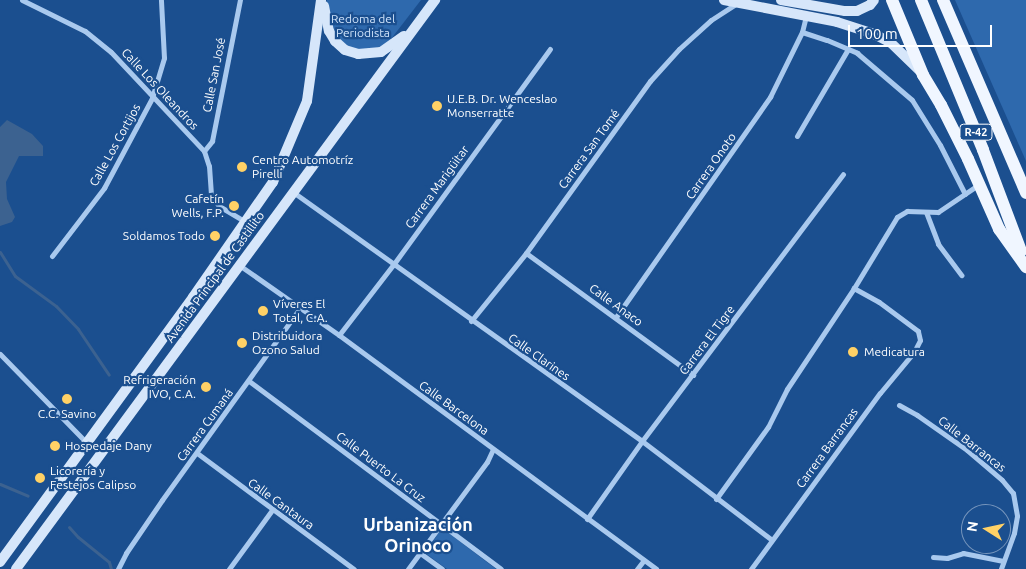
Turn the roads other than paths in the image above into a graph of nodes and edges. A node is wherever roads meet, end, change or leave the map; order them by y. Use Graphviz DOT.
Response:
graph roads {
  1 [pos="22,0"];
  2 [pos="161,0"];
  3 [pos="240,0"];
  4 [pos="322,0"];
  5 [pos="724,0"];
  6 [pos="781,0"];
  7 [pos="874,0"];
  8 [pos="892,0"];
  9 [pos="922,0"];
  10 [pos="943,0"];
  11 [pos="435,2"];
  12 [pos="737,2"];
  13 [pos="806,16"];
  14 [pos="802,32"];
  15 [pos="550,49"];
  16 [pos="848,49"];
  17 [pos="923,75"];
  18 [pos="152,98"];
  19 [pos="797,136"];
  20 [pos="204,151"];
  21 [pos="843,174"];
  22 [pos="978,185"];
  23 [pos="293,192"];
  24 [pos="1026,193"];
  25 [pos="965,194"];
  26 [pos="926,212"];
  27 [pos="246,222"];
  28 [pos="526,254"];
  29 [pos="52,256"];
  30 [pos="238,265"];
  31 [pos="393,265"];
  32 [pos="1026,266"];
  33 [pos="961,275"];
  34 [pos="854,288"];
  35 [pos="299,308"];
  36 [pos="616,317"];
  37 [pos="471,322"];
  38 [pos="338,335"];
  39 [pos="0,354"];
  40 [pos="693,375"];
  41 [pos="249,381"];
  42 [pos="899,405"];
  43 [pos="642,442"];
  44 [pos="87,443"];
  45 [pos="493,449"];
  46 [pos="197,453"];
  47 [pos="716,499"];
  48 [pos="272,510"];
  49 [pos="587,519"];
  50 [pos="441,524"];
  51 [pos="772,540"];
  52 [pos="420,553"];
  53 [pos="933,557"];
  54 [pos="644,560"];
  55 [pos="1003,561"];
  56 [pos="0,562"];
  57 [pos="16,569"];
  58 [pos="118,569"];
  59 [pos="229,569"];
  60 [pos="354,569"];
  61 [pos="408,569"];
  62 [pos="442,569"];
  63 [pos="501,569"];
  64 [pos="637,569"];
  65 [pos="656,569"];
  66 [pos="751,569"];
  67 [pos="1002,569"];
  1 -- 18 [label="street, Calle Los Oleandros"];
  2 -- 18 [label="street, Calle Los Cortijos"];
  3 -- 20 [label="street, Calle San José"];
  4 -- 11 [label="main road"];
  4 -- 27 [label="main road, Avenida Principal de Castillito"];
  5 -- 12 [label="main road"];
  6 -- 7 [label="main road"];
  8 -- 17 [label="main road, R-42"];
  9 -- 32 [label="main road, R-42"];
  10 -- 24 [label="main road, R-42"];
  11 -- 23 [label="main road, Avenida Principal de Castillito"];
  12 -- 13 [label="main road"];
  12 -- 28 [label="street, Carrera San Tomé"];
  13 -- 14 [label="street, Carrera Onoto"];
  13 -- 17 [label="main road"];
  14 -- 16 [label="street"];
  14 -- 36 [label="street, Carrera Onoto"];
  15 -- 31 [label="street, Carrera Marigüitar"];
  16 -- 19 [label="street"];
  16 -- 25 [label="street"];
  17 -- 22 [label="main road, R-42"];
  18 -- 20 [label="street, Calle Los Oleandros"];
  18 -- 29 [label="street, Calle Los Cortijos"];
  20 -- 27 [label="street"];
  21 -- 40 [label="street, Carrera El Tigre"];
  22 -- 25 [label="street"];
  22 -- 32 [label="main road, R-42"];
  23 -- 30 [label="main road, Avenida Principal de Castillito"];
  23 -- 31 [label="street, Calle Clarines"];
  25 -- 26 [label="street"];
  26 -- 33 [label="street"];
  26 -- 34 [label="street"];
  27 -- 44 [label="main road, Avenida Principal de Castillito"];
  28 -- 36 [label="street, Calle Anaco"];
  28 -- 37 [label="street, Carrera San Tomé"];
  30 -- 35 [label="street, Calle Barcelona"];
  30 -- 57 [label="main road, Avenida Principal de Castillito"];
  31 -- 37 [label="street, Calle Clarines"];
  31 -- 38 [label="street, Carrera Marigüitar"];
  34 -- 47 [label="street"];
  34 -- 51 [label="street, Carrera Barrancas"];
  35 -- 38 [label="street, Calle Barcelona"];
  35 -- 41 [label="street, Carrera Cumaná"];
  36 -- 40 [label="street, Calle Anaco"];
  37 -- 43 [label="street, Calle Clarines"];
  38 -- 45 [label="street, Calle Barcelona"];
  39 -- 44 [label="street"];
  40 -- 43 [label="street, Carrera El Tigre"];
  41 -- 46 [label="street, Carrera Cumaná"];
  41 -- 50 [label="street, Calle Puerto La Cruz"];
  42 -- 55 [label="street, Calle Barrancas"];
  43 -- 47 [label="street, Calle Clarines"];
  43 -- 49 [label="street, Carrera El Tigre"];
  44 -- 56 [label="main road, Avenida Principal de Castillito"];
  45 -- 49 [label="street, Calle Barcelona"];
  45 -- 50 [label="street"];
  46 -- 48 [label="street, Calle Cantaura"];
  46 -- 58 [label="street, Carrera Cumaná"];
  47 -- 51 [label="street, Calle Clarines"];
  48 -- 59 [label="street"];
  48 -- 60 [label="street, Calle Cantaura"];
  49 -- 54 [label="street, Calle Barcelona"];
  50 -- 52 [label="street"];
  50 -- 63 [label="street, Calle Puerto La Cruz"];
  51 -- 66 [label="street, Carrera Barrancas"];
  52 -- 61 [label="street"];
  52 -- 62 [label="street"];
  53 -- 55 [label="street"];
  54 -- 64 [label="street"];
  54 -- 65 [label="street, Calle Barcelona"];
  55 -- 67 [label="street, Calle Barrancas"];
}
